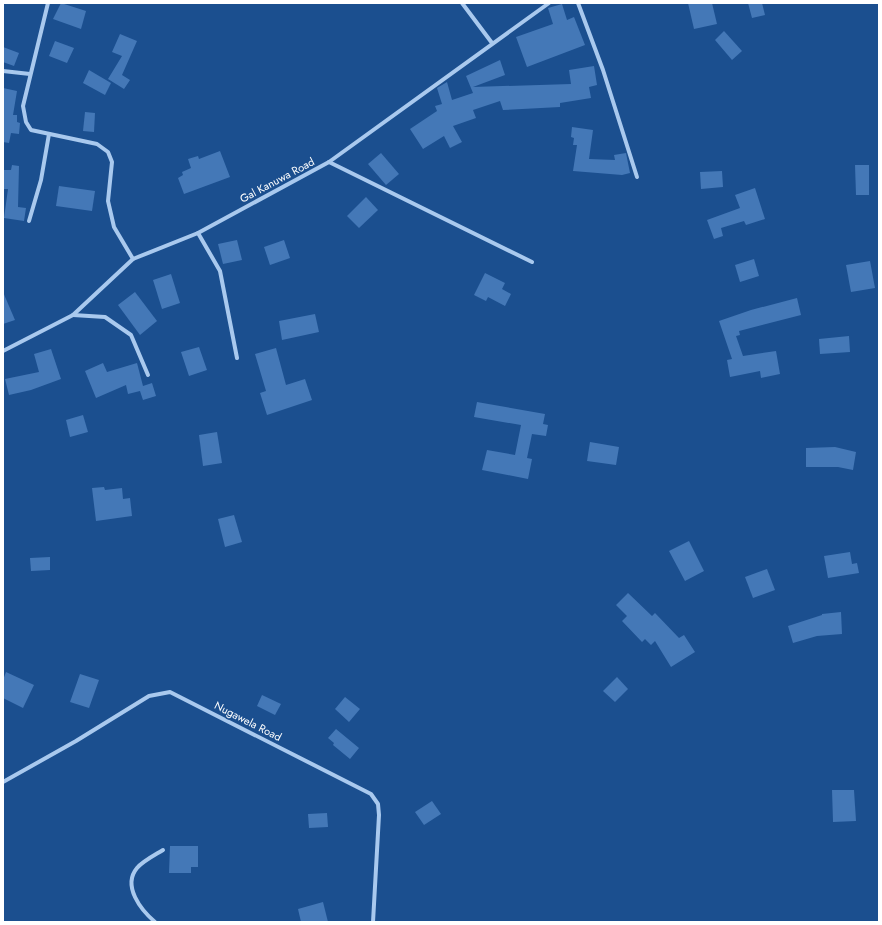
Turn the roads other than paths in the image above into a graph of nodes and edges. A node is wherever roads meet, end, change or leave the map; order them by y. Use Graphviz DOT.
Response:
graph roads {
  1 [pos="48,3"];
  2 [pos="462,3"];
  3 [pos="549,3"];
  4 [pos="578,3"];
  5 [pos="492,43"];
  6 [pos="3,71"];
  7 [pos="30,74"];
  8 [pos="49,134"];
  9 [pos="329,162"];
  10 [pos="637,177"];
  11 [pos="29,221"];
  12 [pos="198,233"];
  13 [pos="133,259"];
  14 [pos="532,262"];
  15 [pos="73,315"];
  16 [pos="3,351"];
  17 [pos="236,358"];
  18 [pos="148,375"];
  19 [pos="3,782"];
  20 [pos="163,850"];
  21 [pos="155,922"];
  22 [pos="373,922"];
  1 -- 7 [label="street"];
  2 -- 5 [label="street"];
  3 -- 5 [label="street, Gal Kanuwa Road"];
  4 -- 10 [label="street"];
  5 -- 9 [label="street, Gal Kanuwa Road"];
  6 -- 7 [label="street"];
  7 -- 8 [label="street"];
  8 -- 11 [label="street"];
  8 -- 13 [label="street"];
  9 -- 12 [label="street, Gal Kanuwa Road"];
  9 -- 14 [label="street"];
  12 -- 13 [label="street, Gal Kanuwa Road"];
  12 -- 17 [label="street"];
  13 -- 15 [label="street, Gal Kanuwa Road"];
  15 -- 16 [label="street, Gal Kanuwa Road"];
  15 -- 18 [label="street"];
  19 -- 22 [label="street, Nugawela Road"];
  20 -- 21 [label="street"];
}
